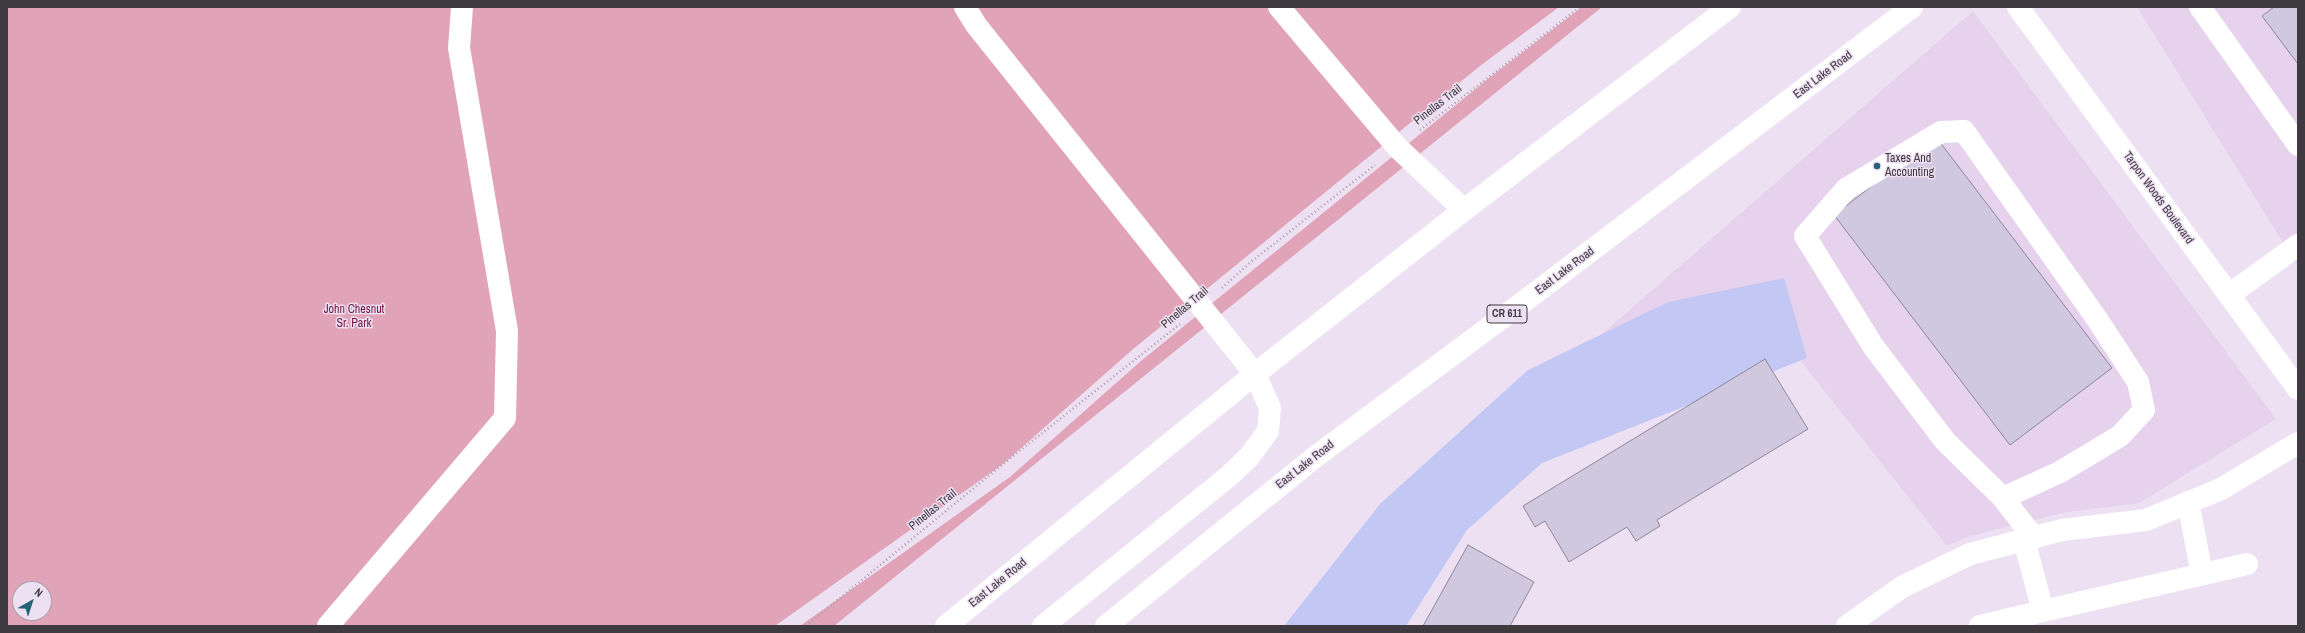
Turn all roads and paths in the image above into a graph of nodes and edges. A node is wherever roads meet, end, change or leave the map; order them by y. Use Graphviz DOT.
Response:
graph roads {
  1 [pos="462,7"];
  2 [pos="965,7"];
  3 [pos="1279,7"];
  4 [pos="1580,7"];
  5 [pos="1730,7"];
  6 [pos="1912,7"];
  7 [pos="2018,7"];
  8 [pos="2200,7"];
  9 [pos="2298,145"];
  10 [pos="1398,148"];
  11 [pos="1464,210"];
  12 [pos="2298,245"];
  13 [pos="2229,295"];
  14 [pos="1201,308"];
  15 [pos="1255,374"];
  16 [pos="2298,389"];
  17 [pos="2298,444"];
  18 [pos="2003,498"];
  19 [pos="2188,502"];
  20 [pos="2029,539"];
  21 [pos="2247,564"];
  22 [pos="2202,574"];
  23 [pos="2043,611"];
  24 [pos="328,626"];
  25 [pos="806,626"];
  26 [pos="946,626"];
  27 [pos="1043,626"];
  28 [pos="1106,626"];
  29 [pos="1847,626"];
  30 [pos="1980,626"];
  1 -- 24 [label="main road"];
  2 -- 14 [label="main road"];
  3 -- 10 [label="main road"];
  4 -- 10 [label="path, Pinellas Trail"];
  5 -- 11 [label="main road, East Lake Road"];
  6 -- 28 [label="main road, East Lake Road / CR 611"];
  7 -- 13 [label="main road, Tarpon Woods Boulevard"];
  8 -- 9 [label="main road"];
  10 -- 11 [label="main road"];
  10 -- 14 [label="path, Pinellas Trail"];
  11 -- 15 [label="main road, East Lake Road"];
  12 -- 13 [label="main road"];
  13 -- 16 [label="main road, Tarpon Woods Boulevard"];
  14 -- 15 [label="main road"];
  14 -- 25 [label="path, Pinellas Trail"];
  15 -- 26 [label="main road, East Lake Road"];
  15 -- 27 [label="main road"];
  17 -- 19 [label="main road"];
  18 -- 18 [label="main road"];
  18 -- 20 [label="main road"];
  19 -- 20 [label="main road"];
  19 -- 22 [label="main road"];
  20 -- 23 [label="main road"];
  20 -- 29 [label="main road"];
  21 -- 22 [label="main road"];
  22 -- 23 [label="main road"];
  23 -- 30 [label="main road"];
}
